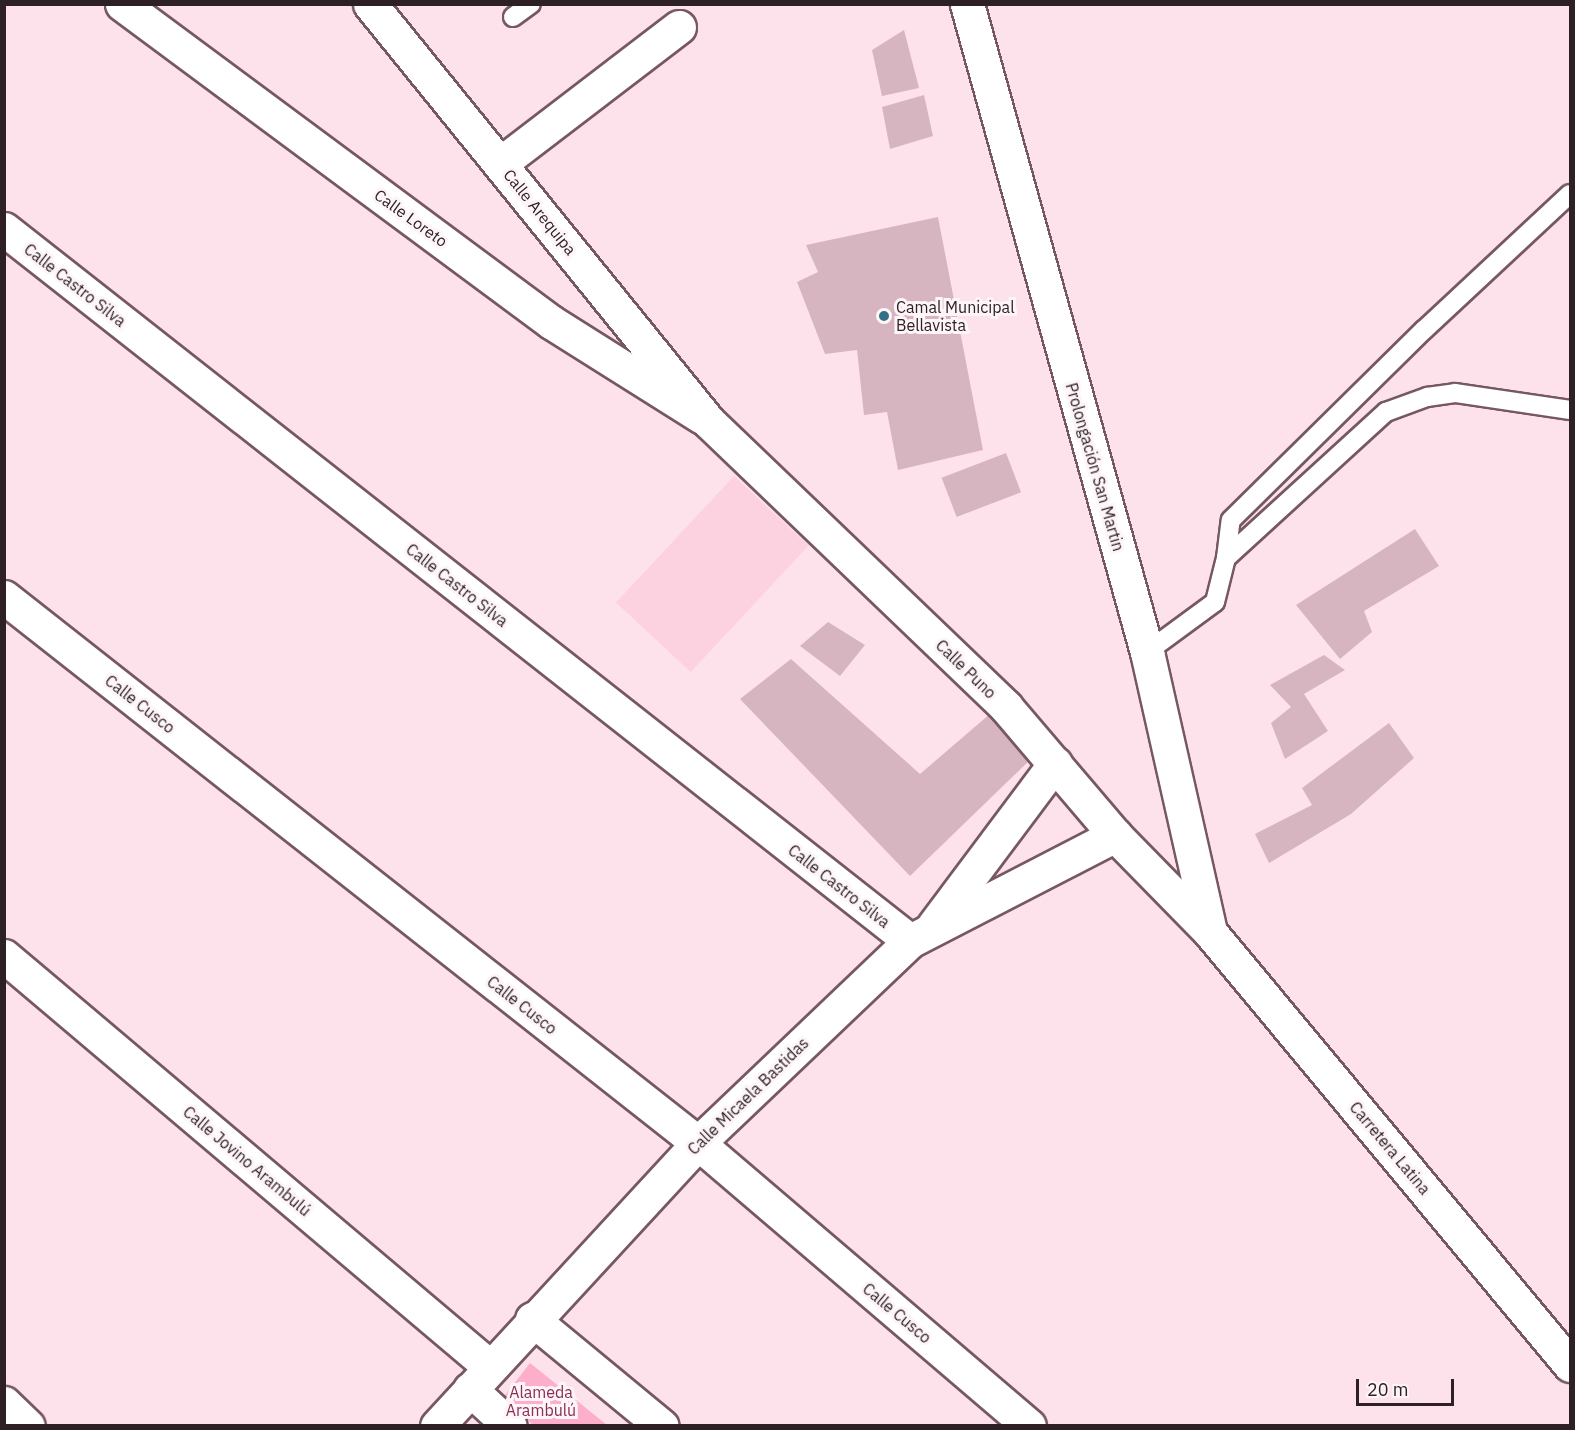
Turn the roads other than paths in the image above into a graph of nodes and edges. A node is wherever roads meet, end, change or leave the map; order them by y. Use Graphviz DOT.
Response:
graph roads {
  1 [pos="122,4"];
  2 [pos="370,4"];
  3 [pos="531,4"];
  4 [pos="967,4"];
  5 [pos="513,17"];
  6 [pos="679,27"];
  7 [pos="501,163"];
  8 [pos="1570,194"];
  9 [pos="4,229"];
  10 [pos="1570,410"];
  11 [pos="708,421"];
  12 [pos="1226,558"];
  13 [pos="4,597"];
  14 [pos="1146,652"];
  15 [pos="1055,763"];
  16 [pos="1115,835"];
  17 [pos="1210,932"];
  18 [pos="920,936"];
  19 [pos="4,956"];
  20 [pos="698,1143"];
  21 [pos="532,1318"];
  22 [pos="1570,1365"];
  23 [pos="480,1378"];
  24 [pos="4,1403"];
  25 [pos="28,1425"];
  26 [pos="437,1425"];
  27 [pos="510,1425"];
  28 [pos="662,1425"];
  29 [pos="1029,1425"];
  1 -- 11 [label="street, Calle Loreto"];
  2 -- 7 [label="street, Calle Arequipa"];
  3 -- 5 [label="lane"];
  4 -- 14 [label="street, Prolongación San Martin"];
  6 -- 7 [label="street"];
  7 -- 11 [label="street, Calle Arequipa"];
  8 -- 12 [label="lane"];
  9 -- 18 [label="street, Calle Castro Silva"];
  10 -- 12 [label="lane"];
  11 -- 15 [label="street, Calle Puno"];
  12 -- 14 [label="lane"];
  13 -- 20 [label="street, Calle Cusco"];
  14 -- 17 [label="street, Prolongación San Martin"];
  15 -- 16 [label="street, Calle Puno"];
  15 -- 18 [label="street"];
  16 -- 17 [label="street, Calle Puno"];
  16 -- 18 [label="street, Calle Micaela Bastidas"];
  17 -- 22 [label="street, Carretera Latina"];
  18 -- 20 [label="street, Calle Micaela Bastidas"];
  19 -- 23 [label="street, Calle Jovino Arambulú"];
  20 -- 21 [label="street, Calle Micaela Bastidas"];
  20 -- 29 [label="street, Calle Cusco"];
  21 -- 23 [label="street, Calle Micaela Bastidas"];
  21 -- 28 [label="street"];
  23 -- 26 [label="street, Calle Micaela Bastidas"];
  23 -- 27 [label="street, Calle Jovino Arambulú"];
  24 -- 25 [label="street"];
}
